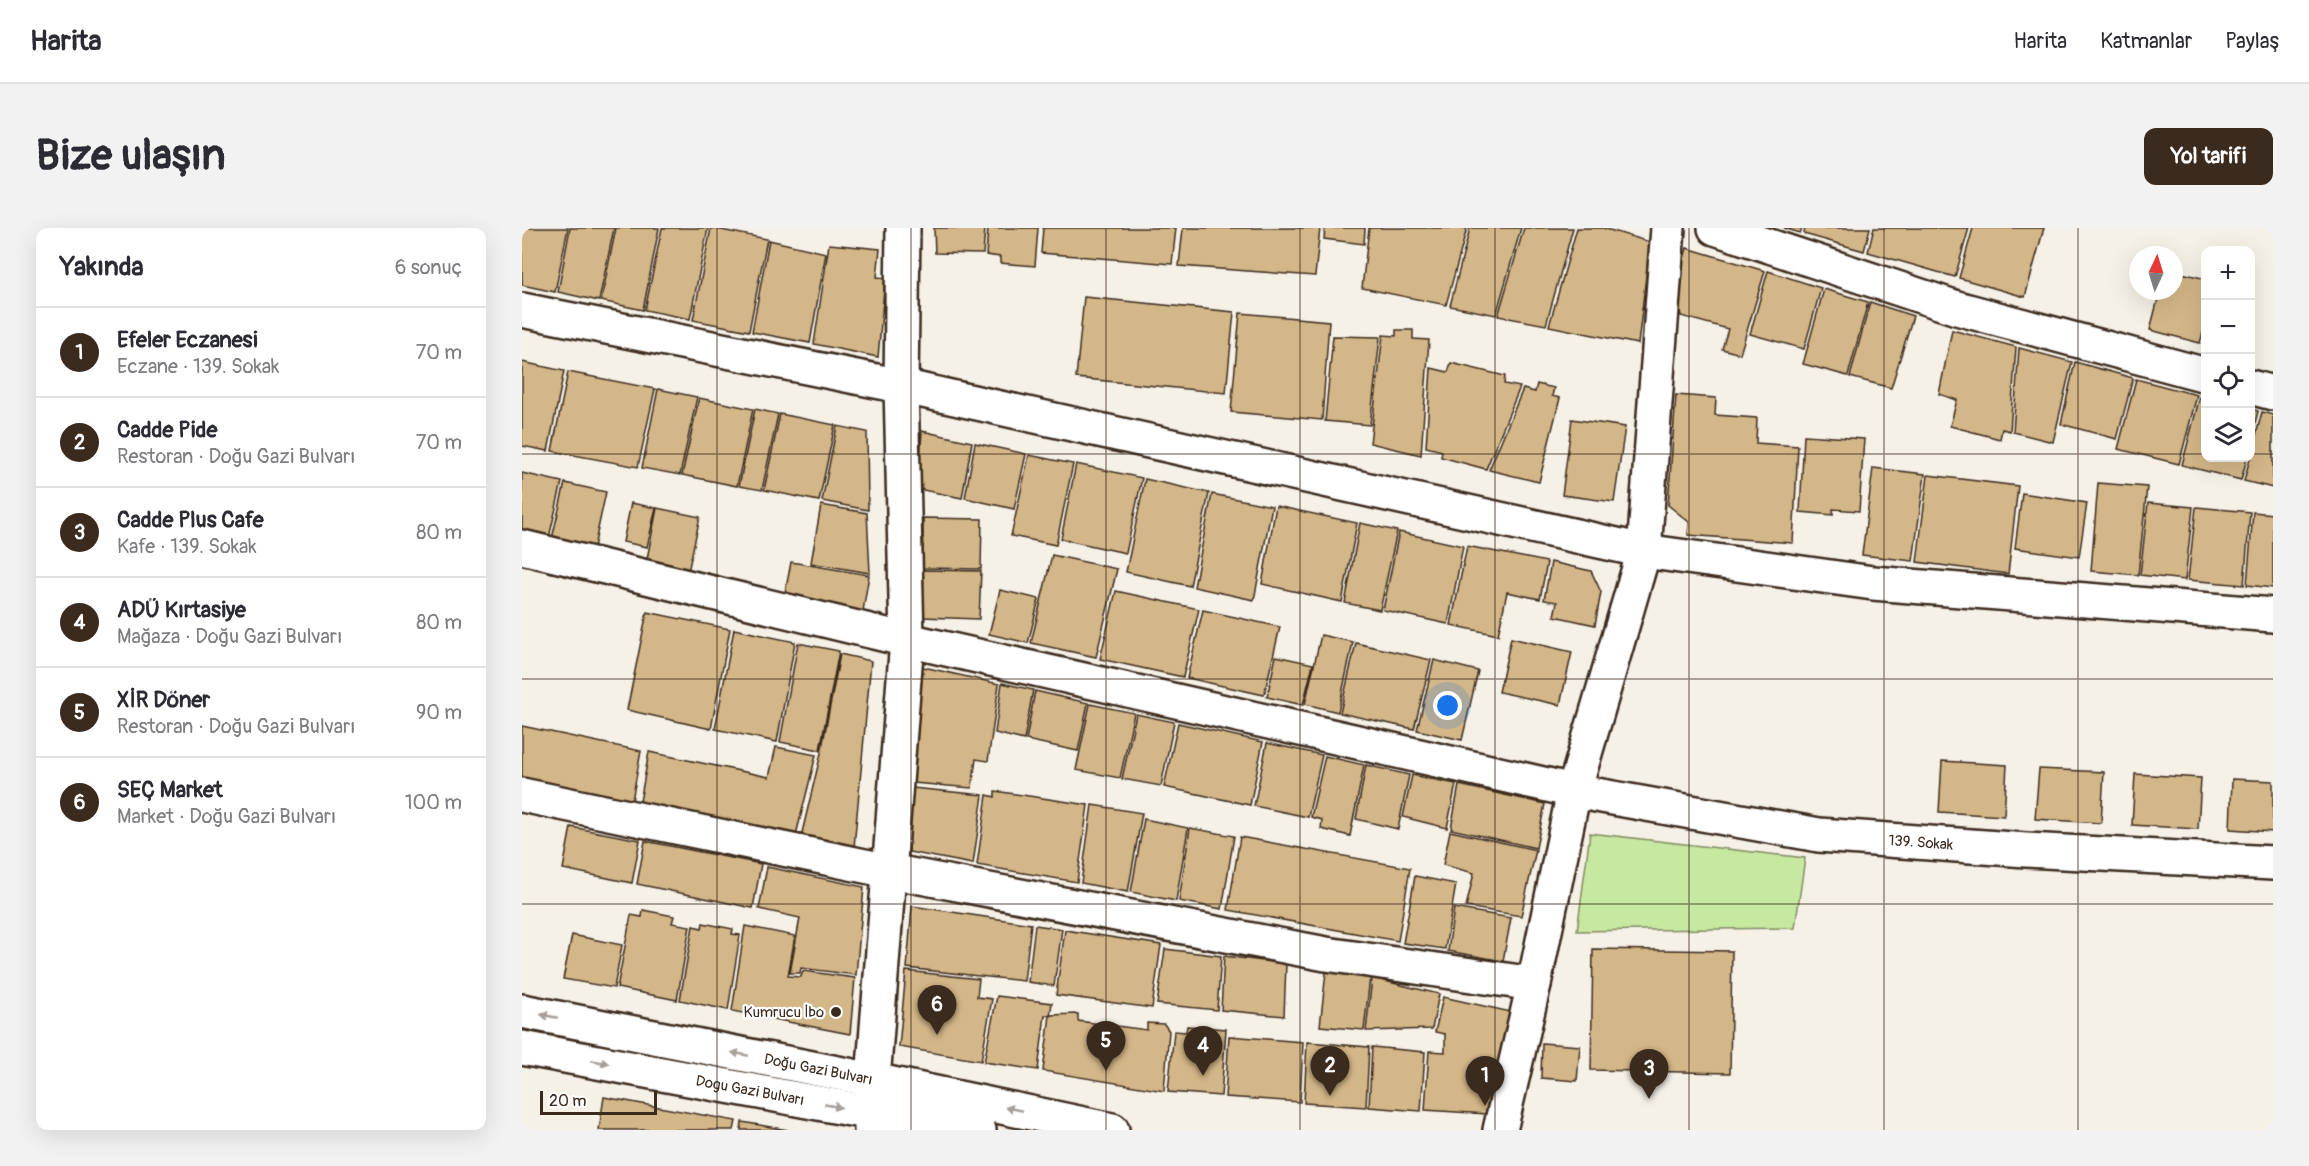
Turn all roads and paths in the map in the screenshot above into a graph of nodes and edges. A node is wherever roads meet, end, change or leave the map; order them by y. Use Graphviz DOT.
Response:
graph roads {
  1 [pos="903,228"];
  2 [pos="1668,228"];
  3 [pos="1715,228"];
  4 [pos="522,310"];
  5 [pos="2201,374"];
  6 [pos="901,386"];
  7 [pos="2255,388"];
  8 [pos="2273,393"];
  9 [pos="522,547"];
  10 [pos="1644,551"];
  11 [pos="2273,615"];
  12 [pos="907,640"];
  13 [pos="1574,791"];
  14 [pos="522,795"];
  15 [pos="2273,863"];
  16 [pos="890,871"];
  17 [pos="1534,984"];
  18 [pos="522,1011"];
  19 [pos="522,1048"];
  20 [pos="873,1080"];
  21 [pos="871,1121"];
  22 [pos="979,1130"];
  23 [pos="1112,1130"];
  24 [pos="1500,1130"];
  1 -- 6 [label="street"];
  2 -- 10 [label="street"];
  3 -- 5 [label="street"];
  4 -- 6 [label="street"];
  6 -- 10 [label="street"];
  6 -- 12 [label="street"];
  7 -- 8 [label="street"];
  9 -- 12 [label="street, 139. Sokak"];
  10 -- 11 [label="street"];
  10 -- 13 [label="street"];
  12 -- 13 [label="street, 139. Sokak"];
  12 -- 16 [label="street"];
  13 -- 15 [label="street, 139. Sokak"];
  13 -- 17 [label="street"];
  14 -- 16 [label="street"];
  16 -- 17 [label="street"];
  16 -- 20 [label="street"];
  17 -- 24 [label="street"];
  20 -- 18 [label="street, Doğu Gazi Bulvarı, one-way"];
  19 -- 21 [label="street, Dogu Gazi Bulvarı, one-way"];
  20 -- 21 [label="street"];
  23 -- 20 [label="street, Doğu Gazi Bulvarı, one-way"];
  21 -- 22 [label="street, Dogu Gazi Bulvarı"];
}
